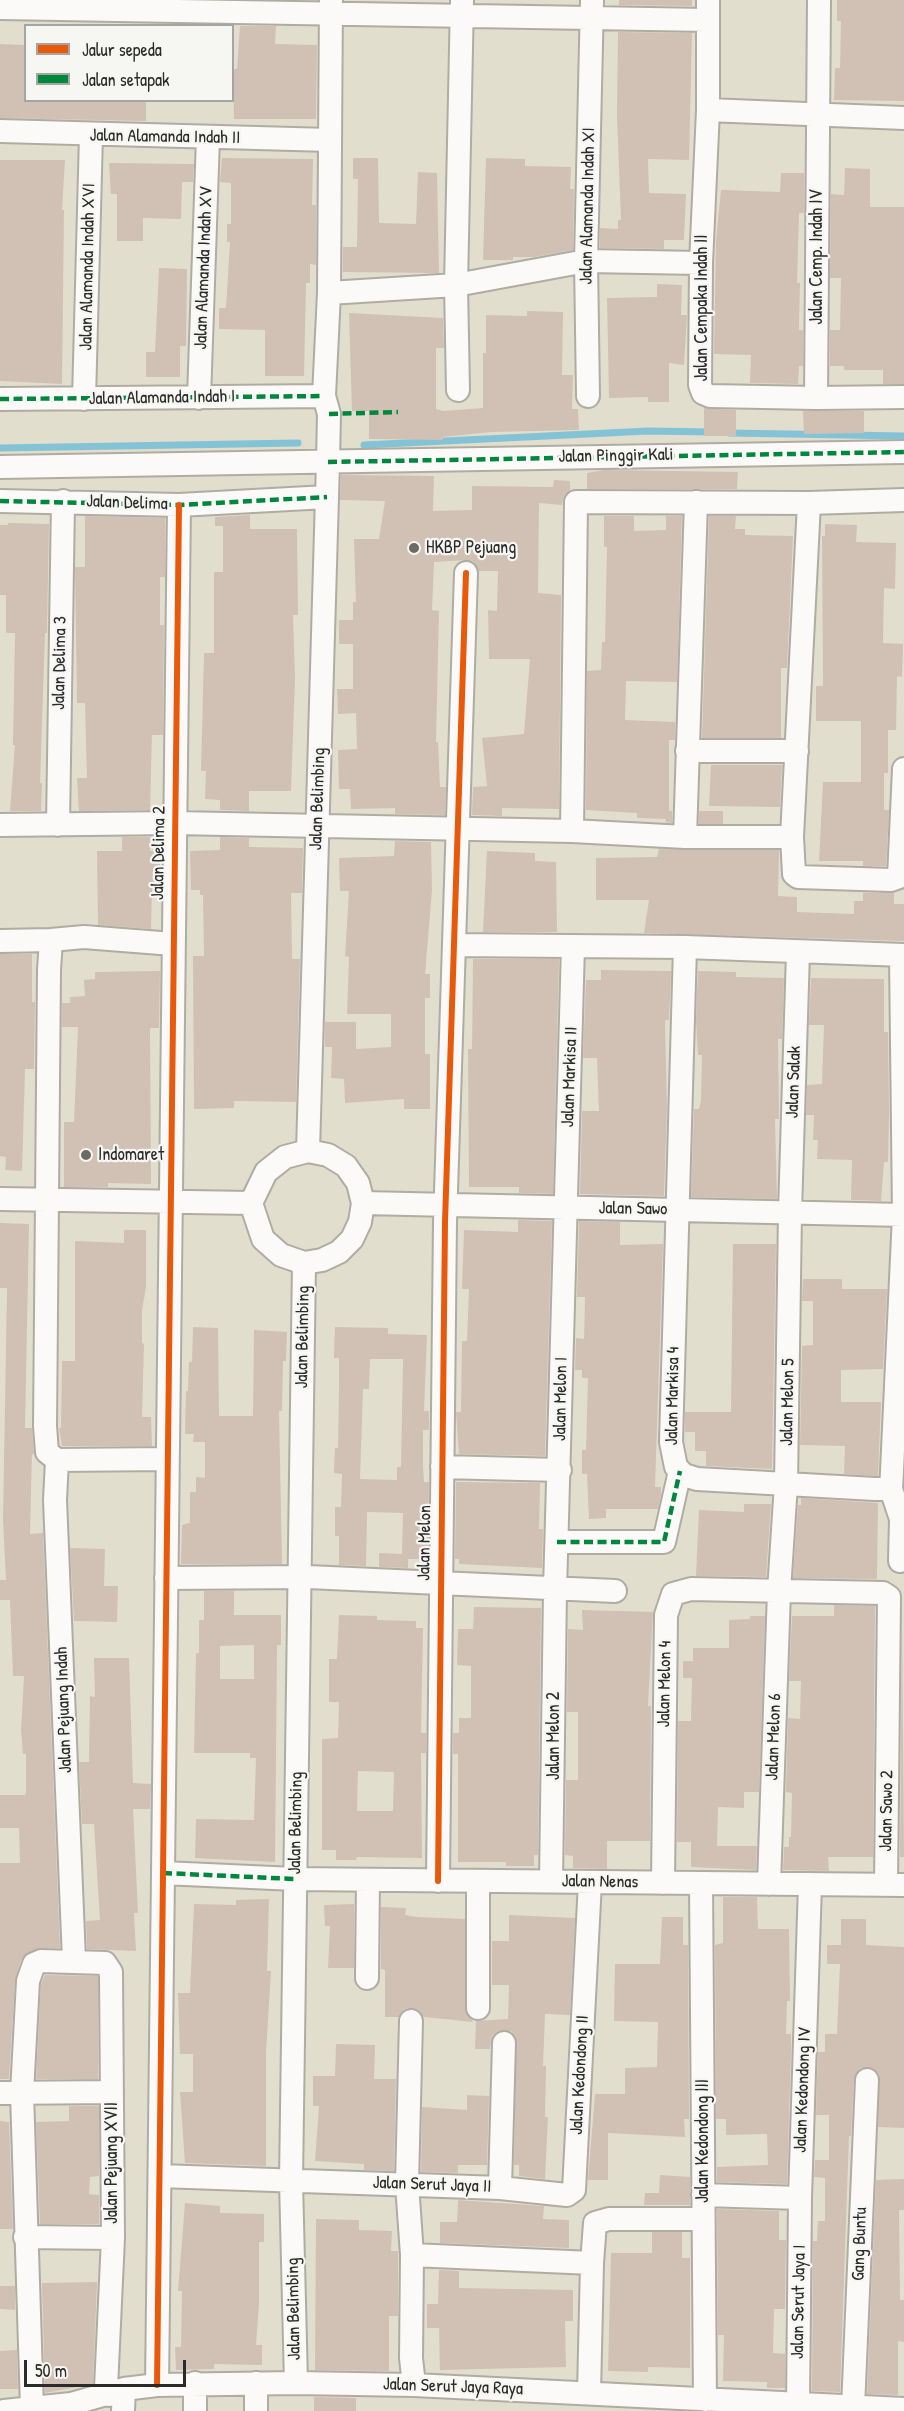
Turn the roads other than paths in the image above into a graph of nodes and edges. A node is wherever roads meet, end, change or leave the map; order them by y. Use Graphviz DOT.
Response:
graph roads {
  1 [pos="819,0"];
  2 [pos="96,5"];
  3 [pos="217,6"];
  4 [pos="331,7"];
  5 [pos="461,7"];
  6 [pos="0,8"];
  7 [pos="592,8"];
  8 [pos="708,10"];
  9 [pos="708,110"];
  10 [pos="818,116"];
  11 [pos="904,118"];
  12 [pos="0,131"];
  13 [pos="91,135"];
  14 [pos="208,138"];
  15 [pos="330,140"];
  16 [pos="586,261"];
  17 [pos="701,263"];
  18 [pos="456,285"];
  19 [pos="329,293"];
  20 [pos="458,390"];
  21 [pos="324,396"];
  22 [pos="588,396"];
  23 [pos="904,397"];
  24 [pos="199,398"];
  25 [pos="0,399"];
  26 [pos="84,399"];
  27 [pos="816,399"];
  28 [pos="904,452"];
  29 [pos="328,454"];
  30 [pos="0,466"];
  31 [pos="327,498"];
  32 [pos="904,500"];
  33 [pos="0,501"];
  34 [pos="63,501"];
  35 [pos="696,502"];
  36 [pos="809,503"];
  37 [pos="179,505"];
  38 [pos="466,573"];
  39 [pos="687,751"];
  40 [pos="797,751"];
  41 [pos="904,769"];
  42 [pos="175,823"];
  43 [pos="0,825"];
  44 [pos="58,825"];
  45 [pos="317,827"];
  46 [pos="456,829"];
  47 [pos="572,831"];
  48 [pos="684,837"];
  49 [pos="792,837"];
  50 [pos="51,940"];
  51 [pos="0,941"];
  52 [pos="173,944"];
  53 [pos="454,945"];
  54 [pos="573,946"];
  55 [pos="685,947"];
  56 [pos="798,952"];
  57 [pos="902,955"];
  58 [pos="308,1151"];
  59 [pos="0,1199"];
  60 [pos="47,1199"];
  61 [pos="170,1201"];
  62 [pos="251,1203"];
  63 [pos="363,1203"];
  64 [pos="446,1205"];
  65 [pos="566,1208"];
  66 [pos="677,1210"];
  67 [pos="790,1212"];
  68 [pos="904,1215"];
  69 [pos="304,1263"];
  70 [pos="167,1459"];
  71 [pos="57,1460"];
  72 [pos="442,1467"];
  73 [pos="560,1470"];
  74 [pos="680,1471"];
  75 [pos="786,1484"];
  76 [pos="891,1489"];
  77 [pos="557,1542"];
  78 [pos="900,1561"];
  79 [pos="300,1577"];
  80 [pos="166,1578"];
  81 [pos="439,1581"];
  82 [pos="555,1590"];
  83 [pos="615,1591"];
  84 [pos="779,1591"];
  85 [pos="163,1873"];
  86 [pos="295,1879"];
  87 [pos="368,1880"];
  88 [pos="438,1881"];
  89 [pos="478,1881"];
  90 [pos="551,1881"];
  91 [pos="590,1882"];
  92 [pos="663,1883"];
  93 [pos="701,1883"];
  94 [pos="769,1884"];
  95 [pos="810,1884"];
  96 [pos="895,1885"];
  97 [pos="74,1960"];
  98 [pos="367,1978"];
  99 [pos="478,2008"];
  100 [pos="411,2021"];
  101 [pos="504,2043"];
  102 [pos="867,2080"];
  103 [pos="112,2092"];
  104 [pos="11,2093"];
  105 [pos="160,2176"];
  106 [pos="291,2181"];
  107 [pos="407,2184"];
  108 [pos="500,2188"];
  109 [pos="703,2195"];
  110 [pos="800,2198"];
  111 [pos="703,2219"];
  112 [pos="25,2237"];
  113 [pos="113,2238"];
  114 [pos="412,2255"];
  115 [pos="592,2263"];
  116 [pos="195,2383"];
  117 [pos="296,2383"];
  118 [pos="256,2384"];
  119 [pos="157,2385"];
  120 [pos="414,2385"];
  121 [pos="590,2392"];
  122 [pos="118,2398"];
  123 [pos="705,2400"];
  124 [pos="798,2406"];
  125 [pos="737,2407"];
  126 [pos="32,2408"];
  127 [pos="853,2408"];
  128 [pos="904,2409"];
  129 [pos="4,2411"];
  130 [pos="195,2411"];
  131 [pos="256,2411"];
  1 -- 10 [label="street, Jalan Cemp. Indah IV"];
  2 -- 3 [label="street"];
  2 -- 6 [label="street"];
  3 -- 4 [label="street"];
  4 -- 5 [label="street"];
  4 -- 15 [label="street, Jalan Belimbing"];
  5 -- 7 [label="street"];
  5 -- 18 [label="street"];
  7 -- 8 [label="street"];
  7 -- 16 [label="street, Jalan Alamanda Indah XI"];
  8 -- 9 [label="street, Jalan Cempaka Indah II"];
  9 -- 10 [label="street"];
  9 -- 17 [label="street, Jalan Cempaka Indah II"];
  10 -- 11 [label="street"];
  10 -- 27 [label="street, Jalan Cemp. Indah IV"];
  12 -- 13 [label="street, Jalan Alamanda Indah II"];
  13 -- 14 [label="street, Jalan Alamanda Indah II"];
  13 -- 26 [label="street, Jalan Alamanda Indah XVI"];
  14 -- 15 [label="street, Jalan Alamanda Indah II"];
  14 -- 24 [label="street, Jalan Alamanda Indah XV"];
  15 -- 19 [label="street, Jalan Belimbing"];
  16 -- 17 [label="street"];
  16 -- 18 [label="street"];
  16 -- 22 [label="street, Jalan Alamanda Indah XI"];
  17 -- 27 [label="street, Jalan Cempaka Indah II"];
  18 -- 19 [label="street"];
  18 -- 20 [label="street"];
  19 -- 21 [label="street, Jalan Belimbing"];
  21 -- 24 [label="street, Jalan Alamanda Indah I"];
  21 -- 29 [label="street, Jalan Belimbing"];
  23 -- 27 [label="street"];
  24 -- 26 [label="street, Jalan Alamanda Indah I"];
  25 -- 26 [label="street, Jalan Alamanda Indah I"];
  28 -- 29 [label="street, Jalan Pinggir Kali"];
  29 -- 30 [label="street, Jalan Pinggir Kali"];
  29 -- 31 [label="street, Jalan Belimbing"];
  31 -- 37 [label="street, Jalan Delima"];
  31 -- 45 [label="street, Jalan Belimbing"];
  32 -- 36 [label="street"];
  33 -- 34 [label="street, Jalan Delima"];
  34 -- 37 [label="street, Jalan Delima"];
  34 -- 44 [label="street, Jalan Delima 3"];
  35 -- 36 [label="street"];
  35 -- 39 [label="street"];
  35 -- 47 [label="street"];
  36 -- 40 [label="street"];
  37 -- 42 [label="street, Jalan Delima 2"];
  38 -- 46 [label="street, Jalan Melon"];
  39 -- 40 [label="street"];
  39 -- 48 [label="street"];
  40 -- 49 [label="street"];
  41 -- 49 [label="street"];
  42 -- 44 [label="street"];
  42 -- 45 [label="street"];
  42 -- 52 [label="street, Jalan Delima 2"];
  43 -- 44 [label="street"];
  45 -- 46 [label="street"];
  45 -- 58 [label="street, Jalan Belimbing"];
  46 -- 47 [label="street"];
  46 -- 53 [label="street, Jalan Melon"];
  47 -- 48 [label="street"];
  48 -- 49 [label="street"];
  50 -- 51 [label="street"];
  50 -- 52 [label="street"];
  50 -- 60 [label="street"];
  52 -- 61 [label="street, Jalan Delima 2"];
  53 -- 54 [label="street"];
  53 -- 64 [label="street, Jalan Melon"];
  54 -- 55 [label="street"];
  54 -- 65 [label="street, Jalan Markisa II"];
  55 -- 56 [label="street"];
  55 -- 66 [label="street, Jalan Markisa 4"];
  56 -- 57 [label="street"];
  56 -- 67 [label="street, Jalan Salak"];
  57 -- 68 [label="street"];
  58 -- 62 [label="street"];
  58 -- 63 [label="street"];
  59 -- 60 [label="street"];
  60 -- 61 [label="street"];
  60 -- 71 [label="street"];
  61 -- 62 [label="street"];
  61 -- 70 [label="street, Jalan Delima 2"];
  62 -- 69 [label="street"];
  63 -- 64 [label="street, Jalan Sawo"];
  63 -- 69 [label="street"];
  64 -- 65 [label="street, Jalan Sawo"];
  64 -- 72 [label="street, Jalan Melon"];
  65 -- 66 [label="street, Jalan Sawo"];
  65 -- 73 [label="street, Jalan Melon I"];
  66 -- 67 [label="street, Jalan Sawo"];
  66 -- 74 [label="street, Jalan Markisa 4"];
  67 -- 68 [label="street, Jalan Sawo"];
  67 -- 75 [label="street, Jalan Melon 5"];
  68 -- 76 [label="street"];
  69 -- 79 [label="street, Jalan Belimbing"];
  70 -- 71 [label="street"];
  70 -- 80 [label="street, Jalan Delima 2"];
  71 -- 97 [label="street, Jalan Pejuang Indah"];
  72 -- 73 [label="street"];
  72 -- 81 [label="street, Jalan Melon"];
  73 -- 77 [label="street, Jalan Melon I"];
  74 -- 75 [label="street, Jalan Markisa 4"];
  74 -- 77 [label="street"];
  75 -- 76 [label="street, Jalan Markisa 4"];
  75 -- 84 [label="street, Jalan Melon 5"];
  76 -- 78 [label="street"];
  77 -- 82 [label="street, Jalan Melon I"];
  79 -- 80 [label="street"];
  79 -- 81 [label="street"];
  79 -- 86 [label="street, Jalan Belimbing"];
  80 -- 85 [label="street, Jalan Delima 2"];
  81 -- 82 [label="street"];
  81 -- 88 [label="street, Jalan Melon"];
  82 -- 83 [label="street"];
  82 -- 90 [label="street, Jalan Melon 2"];
  84 -- 92 [label="street, Jalan Melon 4"];
  84 -- 94 [label="street, Jalan Melon 6"];
  84 -- 96 [label="street, Jalan Sawo 2"];
  85 -- 86 [label="street, Jalan Nenas"];
  85 -- 105 [label="street, Jalan Delima 2"];
  86 -- 87 [label="street, Jalan Nenas"];
  86 -- 106 [label="street, Jalan Belimbing"];
  87 -- 88 [label="street, Jalan Nenas"];
  87 -- 98 [label="street"];
  88 -- 89 [label="street, Jalan Nenas"];
  89 -- 90 [label="street, Jalan Nenas"];
  89 -- 99 [label="street"];
  90 -- 91 [label="street, Jalan Nenas"];
  91 -- 92 [label="street, Jalan Nenas"];
  91 -- 108 [label="street, Jalan Kedondong II"];
  92 -- 93 [label="street, Jalan Nenas"];
  93 -- 94 [label="street, Jalan Nenas"];
  93 -- 109 [label="street, Jalan Kedondong III"];
  94 -- 95 [label="street, Jalan Nenas"];
  95 -- 96 [label="street, Jalan Nenas"];
  95 -- 110 [label="street, Jalan Kedondong IV"];
  97 -- 103 [label="street, Jalan Pejuang XVII"];
  97 -- 104 [label="street"];
  100 -- 107 [label="street"];
  101 -- 108 [label="street, Jalan Serut Jaya II"];
  102 -- 127 [label="street, Gang Buntu"];
  103 -- 104 [label="street"];
  103 -- 113 [label="street, Jalan Pejuang XVII"];
  104 -- 112 [label="street"];
  105 -- 106 [label="street, Jalan Serut Jaya II"];
  105 -- 119 [label="street, Jalan Delima 2"];
  106 -- 107 [label="street, Jalan Serut Jaya II"];
  106 -- 117 [label="street, Jalan Belimbing"];
  107 -- 108 [label="street, Jalan Serut Jaya II"];
  107 -- 114 [label="street"];
  109 -- 110 [label="street"];
  109 -- 111 [label="street, Jalan Kedondong III"];
  110 -- 124 [label="street, Jalan Serut Jaya I"];
  111 -- 115 [label="street"];
  111 -- 123 [label="street, Jalan Kedondong III"];
  112 -- 113 [label="street"];
  112 -- 126 [label="street"];
  113 -- 122 [label="street, Jalan Pejuang XVII"];
  114 -- 115 [label="street"];
  114 -- 120 [label="street"];
  115 -- 121 [label="street"];
  116 -- 118 [label="street, Jalan Serut Jaya Raya"];
  116 -- 119 [label="street, Jalan Serut Jaya Raya"];
  116 -- 130 [label="street"];
  117 -- 118 [label="street, Jalan Serut Jaya Raya"];
  117 -- 120 [label="street, Jalan Serut Jaya Raya"];
  118 -- 131 [label="street"];
  119 -- 122 [label="street, Jalan Serut Jaya Raya"];
  120 -- 121 [label="street, Jalan Serut Jaya Raya"];
  121 -- 123 [label="street, Jalan Serut Jaya Raya"];
  122 -- 126 [label="street, Jalan Serut Jaya Raya"];
  123 -- 125 [label="street, Jalan Serut Jaya Raya"];
  124 -- 125 [label="street, Jalan Serut Jaya Raya"];
  124 -- 127 [label="street, Jalan Serut Jaya Raya"];
  126 -- 129 [label="street, Jalan Serut Jaya Raya"];
  127 -- 128 [label="street, Jalan Serut Jaya Raya"];
}
